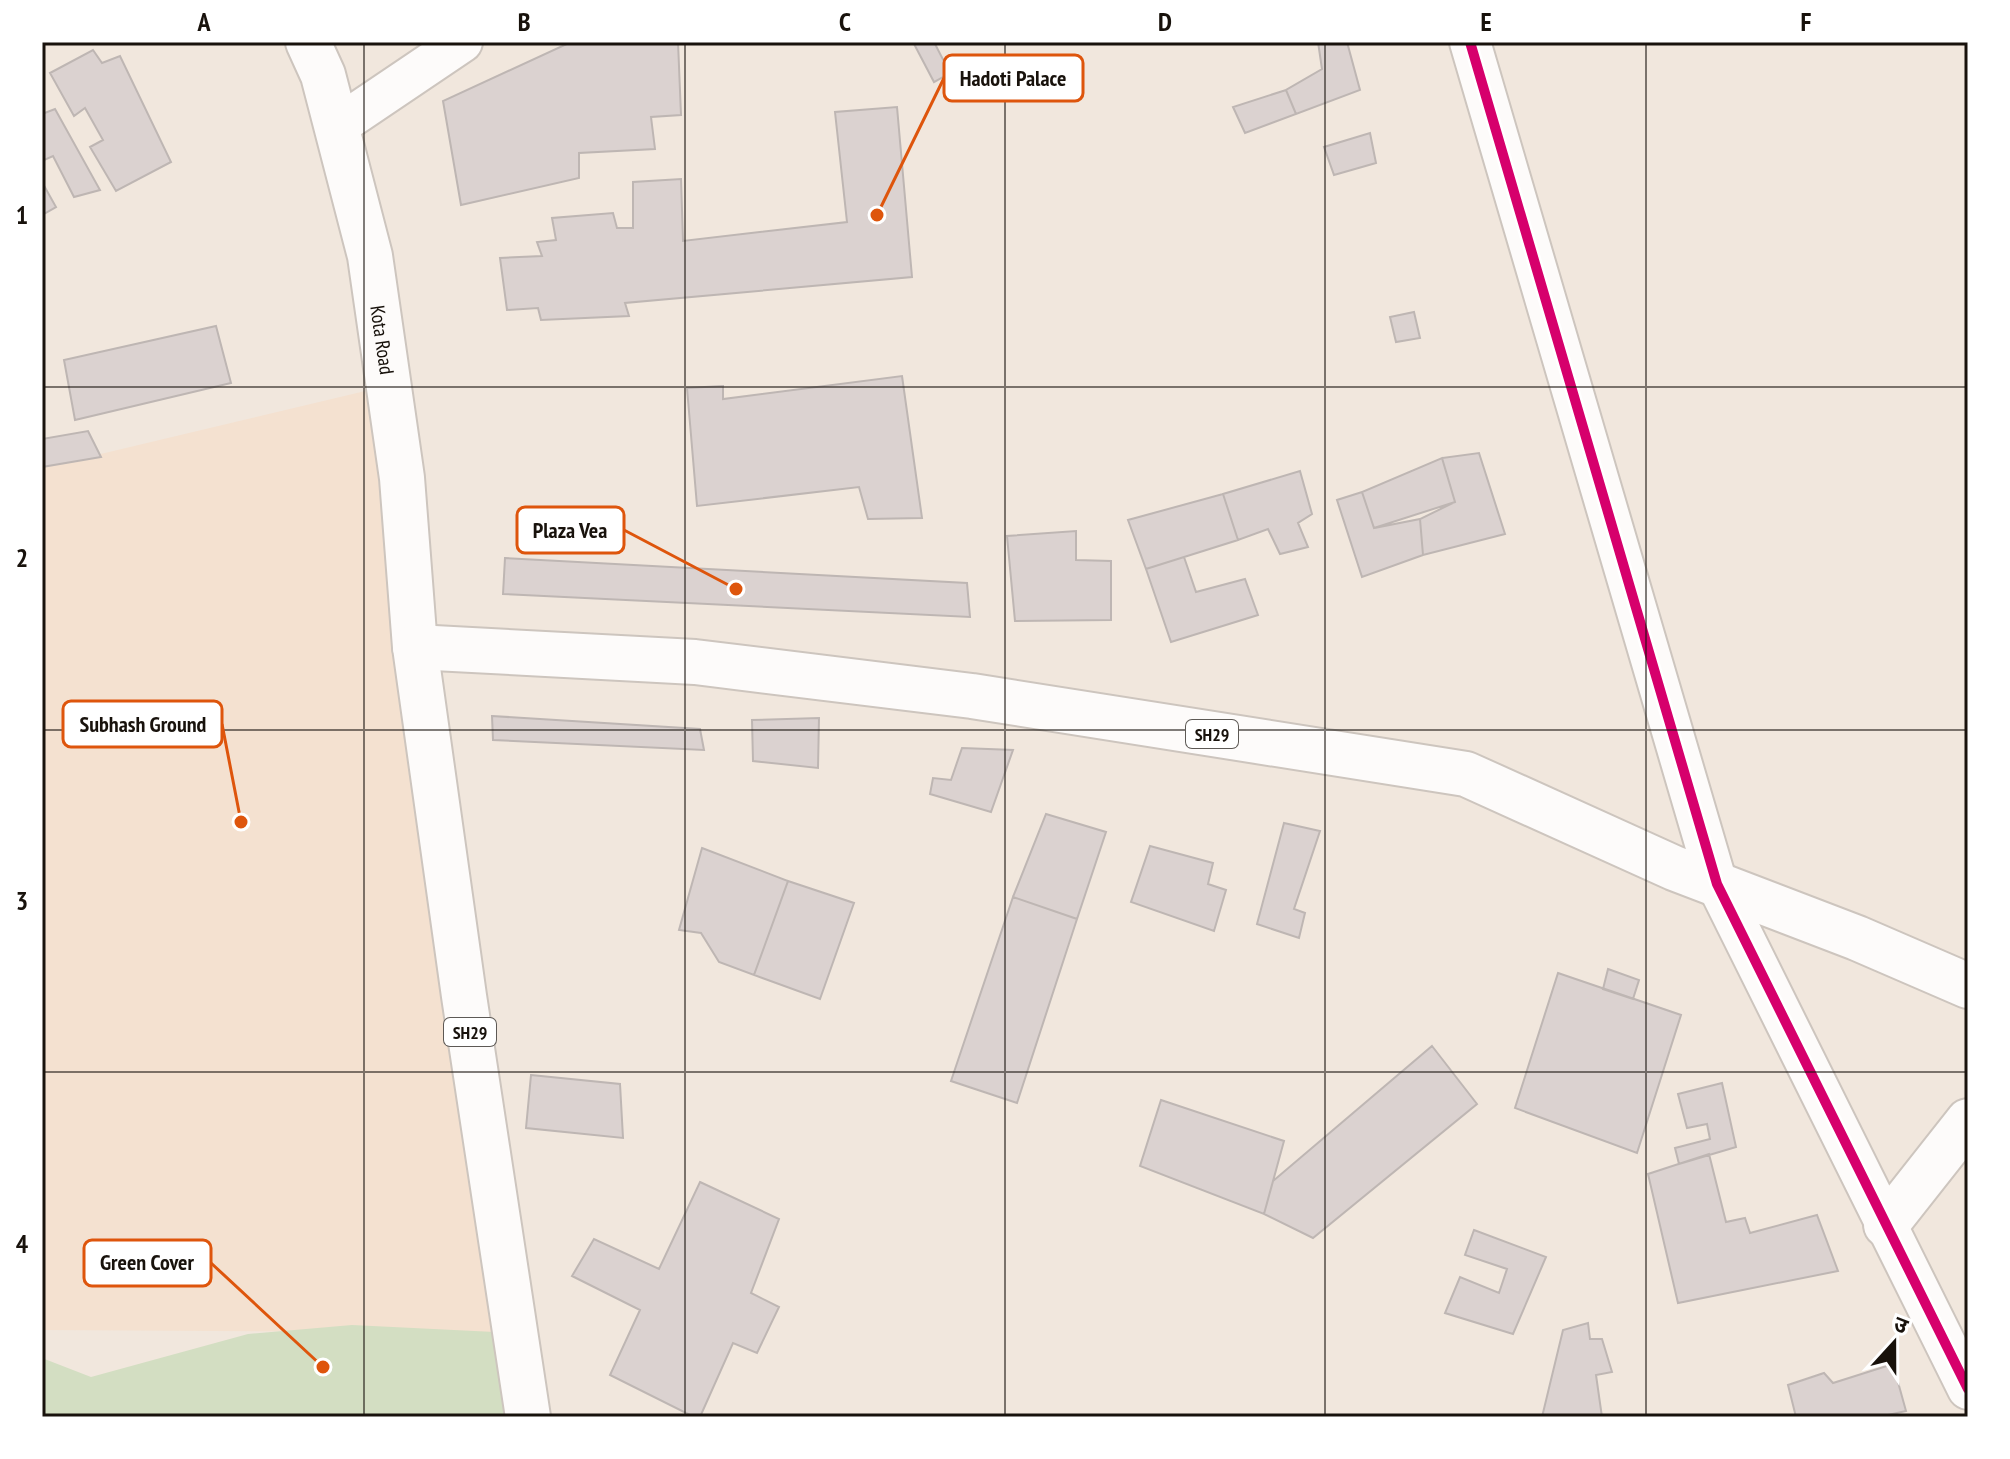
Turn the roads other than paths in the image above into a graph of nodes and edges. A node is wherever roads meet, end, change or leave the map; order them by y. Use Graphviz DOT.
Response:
graph roads {
  1 [pos="308,42"];
  2 [pos="462,42"];
  3 [pos="1470,42"];
  4 [pos="336,127"];
  5 [pos="415,647"];
  6 [pos="1717,884"];
  7 [pos="1968,986"];
  8 [pos="1968,1121"];
  9 [pos="1886,1225"];
  10 [pos="1968,1389"];
  11 [pos="528,1417"];
  1 -- 4 [label="main road, Kota Road"];
  2 -- 4 [label="street"];
  3 -- 6 [label="street"];
  4 -- 5 [label="main road, Kota Road"];
  5 -- 6 [label="main road, SH29"];
  5 -- 11 [label="main road, SH29"];
  6 -- 7 [label="main road, SH29"];
  6 -- 9 [label="street"];
  8 -- 9 [label="main road"];
  9 -- 10 [label="street"];
}
